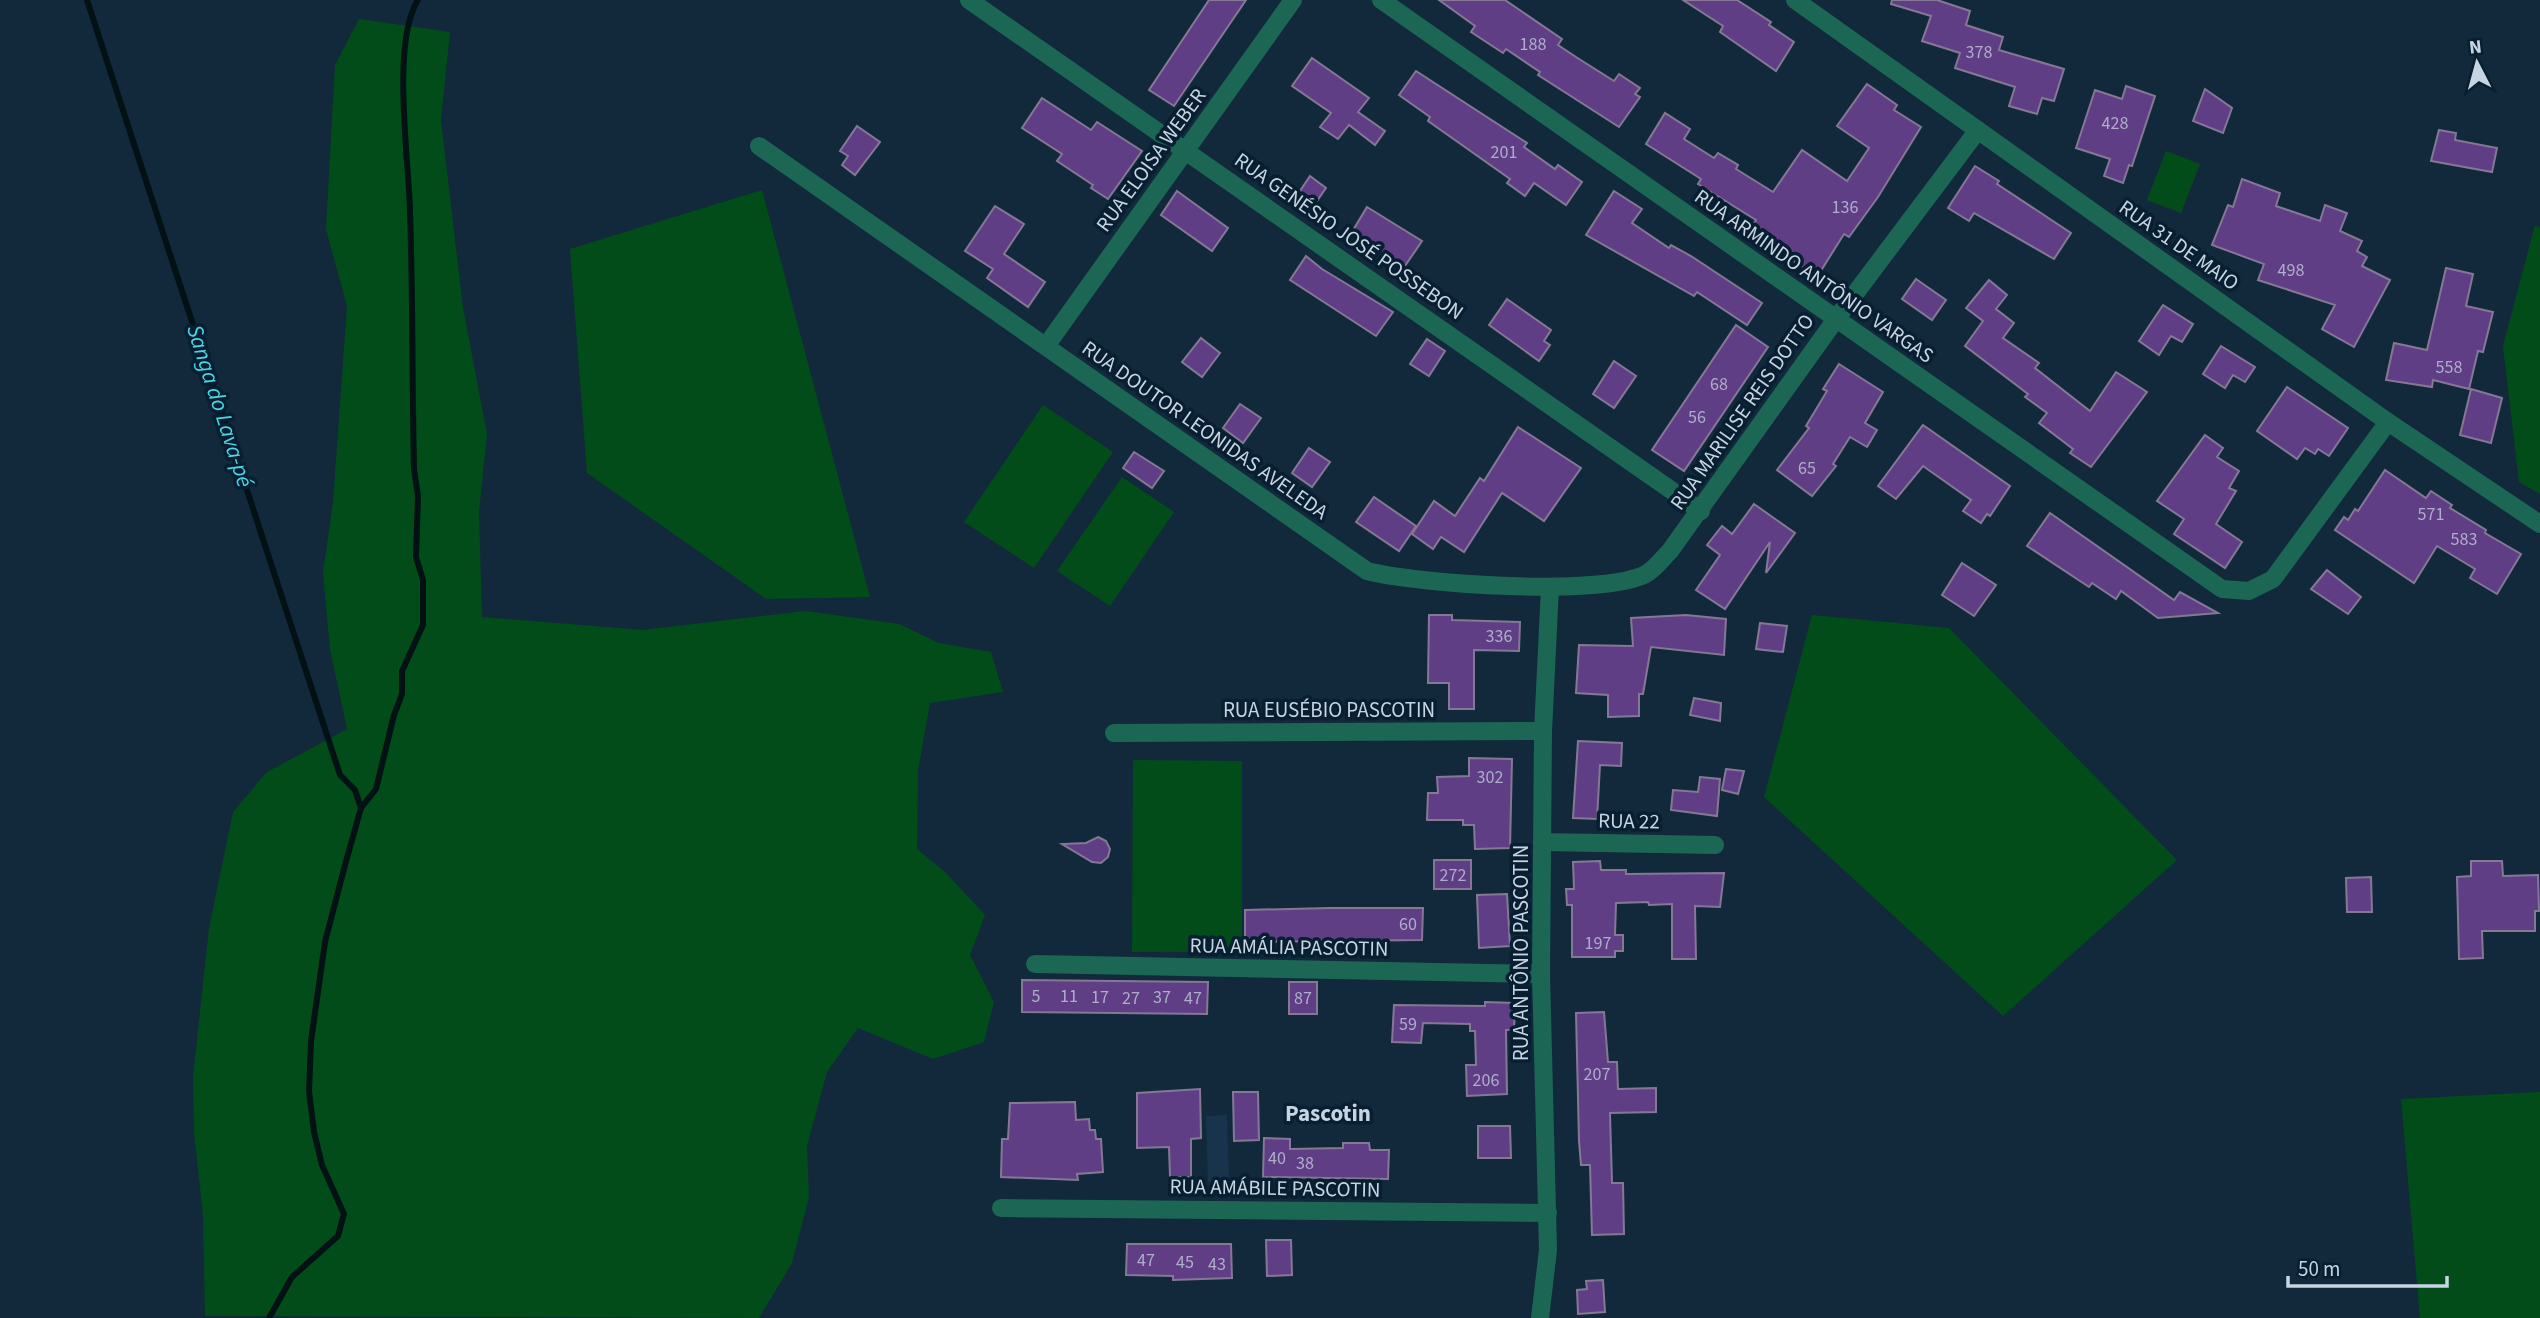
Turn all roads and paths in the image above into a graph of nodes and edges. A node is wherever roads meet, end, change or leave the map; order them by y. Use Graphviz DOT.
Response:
graph roads {
  1 [pos="969,0"];
  2 [pos="1293,0"];
  3 [pos="1381,0"];
  4 [pos="1795,0"];
  5 [pos="1978,130"];
  6 [pos="759,146"];
  7 [pos="1187,150"];
  8 [pos="1836,319"];
  9 [pos="1046,346"];
  10 [pos="2388,422"];
  11 [pos="1701,511"];
  12 [pos="2540,524"];
  13 [pos="1670,551"];
  14 [pos="1550,587"];
  15 [pos="1544,731"];
  16 [pos="1114,733"];
  17 [pos="1542,842"];
  18 [pos="1715,845"];
  19 [pos="1035,964"];
  20 [pos="1541,974"];
  21 [pos="1001,1208"];
  22 [pos="1548,1213"];
  23 [pos="1540,1318"];
  1 -- 7 [label="street, RUA GENÉSIO JOSÉ POSSEBON"];
  2 -- 7 [label="street, RUA ELOISA WEBER"];
  3 -- 8 [label="street, RUA ARMINDO ANTÔNIO VARGAS"];
  4 -- 5 [label="street, RUA 31 DE MAIO"];
  5 -- 8 [label="street, RUA MARILISE REIS DOTTO"];
  5 -- 10 [label="street, RUA 31 DE MAIO"];
  6 -- 9 [label="street, RUA DOUTOR LEONIDAS AVELEDA"];
  7 -- 9 [label="street, RUA ELOISA WEBER"];
  7 -- 11 [label="street, RUA GENÉSIO JOSÉ POSSEBON"];
  8 -- 10 [label="street, RUA ARMINDO ANTÔNIO VARGAS"];
  8 -- 11 [label="street, RUA MARILISE REIS DOTTO"];
  9 -- 14 [label="street, RUA DOUTOR LEONIDAS AVELEDA"];
  10 -- 12 [label="street, RUA 31 DE MAIO"];
  11 -- 13 [label="street, RUA MARILISE REIS DOTTO"];
  13 -- 14 [label="street, RUA DOUTOR LEONIDAS AVELEDA"];
  14 -- 15 [label="street, RUA ANTÔNIO PASCOTIN"];
  15 -- 16 [label="street, RUA EUSÉBIO PASCOTIN"];
  15 -- 17 [label="street, RUA ANTÔNIO PASCOTIN"];
  17 -- 18 [label="street, RUA 22"];
  17 -- 20 [label="street, RUA ANTÔNIO PASCOTIN"];
  19 -- 20 [label="street, RUA AMÁLIA PASCOTIN"];
  20 -- 22 [label="street, RUA ANTÔNIO PASCOTIN"];
  21 -- 22 [label="street, RUA AMÁBILE PASCOTIN"];
  22 -- 23 [label="street, RUA ANTÔNIO PASCOTIN"];
}
